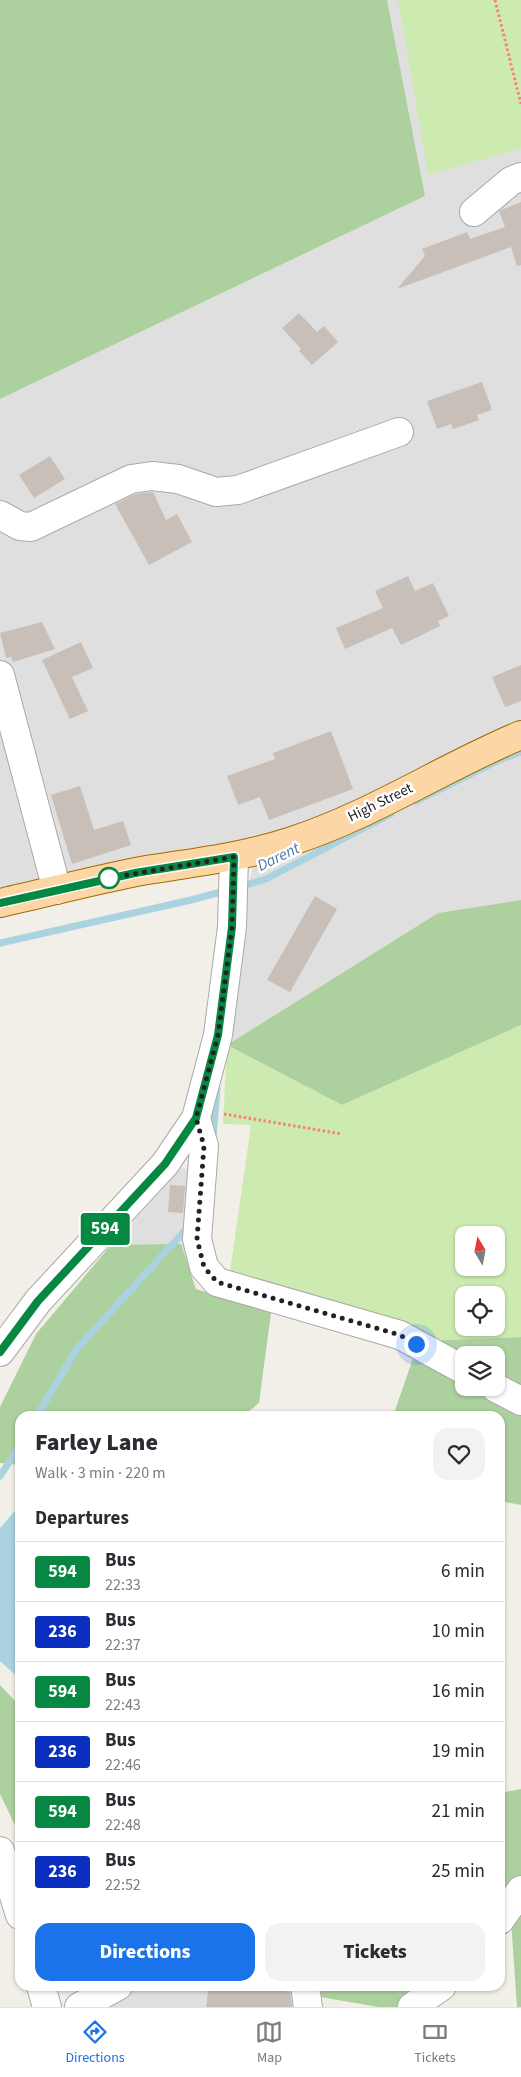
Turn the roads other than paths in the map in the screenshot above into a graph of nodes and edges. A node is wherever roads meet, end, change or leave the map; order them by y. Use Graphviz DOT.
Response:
graph roads {
  1 [pos="521,177"];
  2 [pos="474,212"];
  3 [pos="399,432"];
  4 [pos="0,515"];
  5 [pos="0,675"];
  6 [pos="521,735"];
  7 [pos="234,864"];
  8 [pos="57,890"];
  9 [pos="0,903"];
  10 [pos="197,1114"];
  11 [pos="0,1352"];
  12 [pos="455,1365"];
  13 [pos="505,1393"];
  14 [pos="521,1401"];
  15 [pos="0,1851"];
  16 [pos="521,1890"];
  17 [pos="15,1899"];
  18 [pos="505,1913"];
  19 [pos="42,1991"];
  20 [pos="109,1991"];
  21 [pos="306,1991"];
  22 [pos="435,1991"];
  23 [pos="47,2007"];
  24 [pos="79,2007"];
  25 [pos="308,2007"];
  26 [pos="412,2007"];
  1 -- 2 [label="street"];
  3 -- 4 [label="street"];
  5 -- 8 [label="street"];
  6 -- 7 [label="main road, High Street"];
  7 -- 8 [label="main road, High Street"];
  7 -- 10 [label="street"];
  8 -- 9 [label="main road, High Street"];
  10 -- 11 [label="street"];
  10 -- 12 [label="street"];
  13 -- 14 [label="street"];
  15 -- 17 [label="street"];
  16 -- 18 [label="street"];
  19 -- 23 [label="street"];
  20 -- 24 [label="street"];
  21 -- 25 [label="street"];
  22 -- 26 [label="street"];
}
